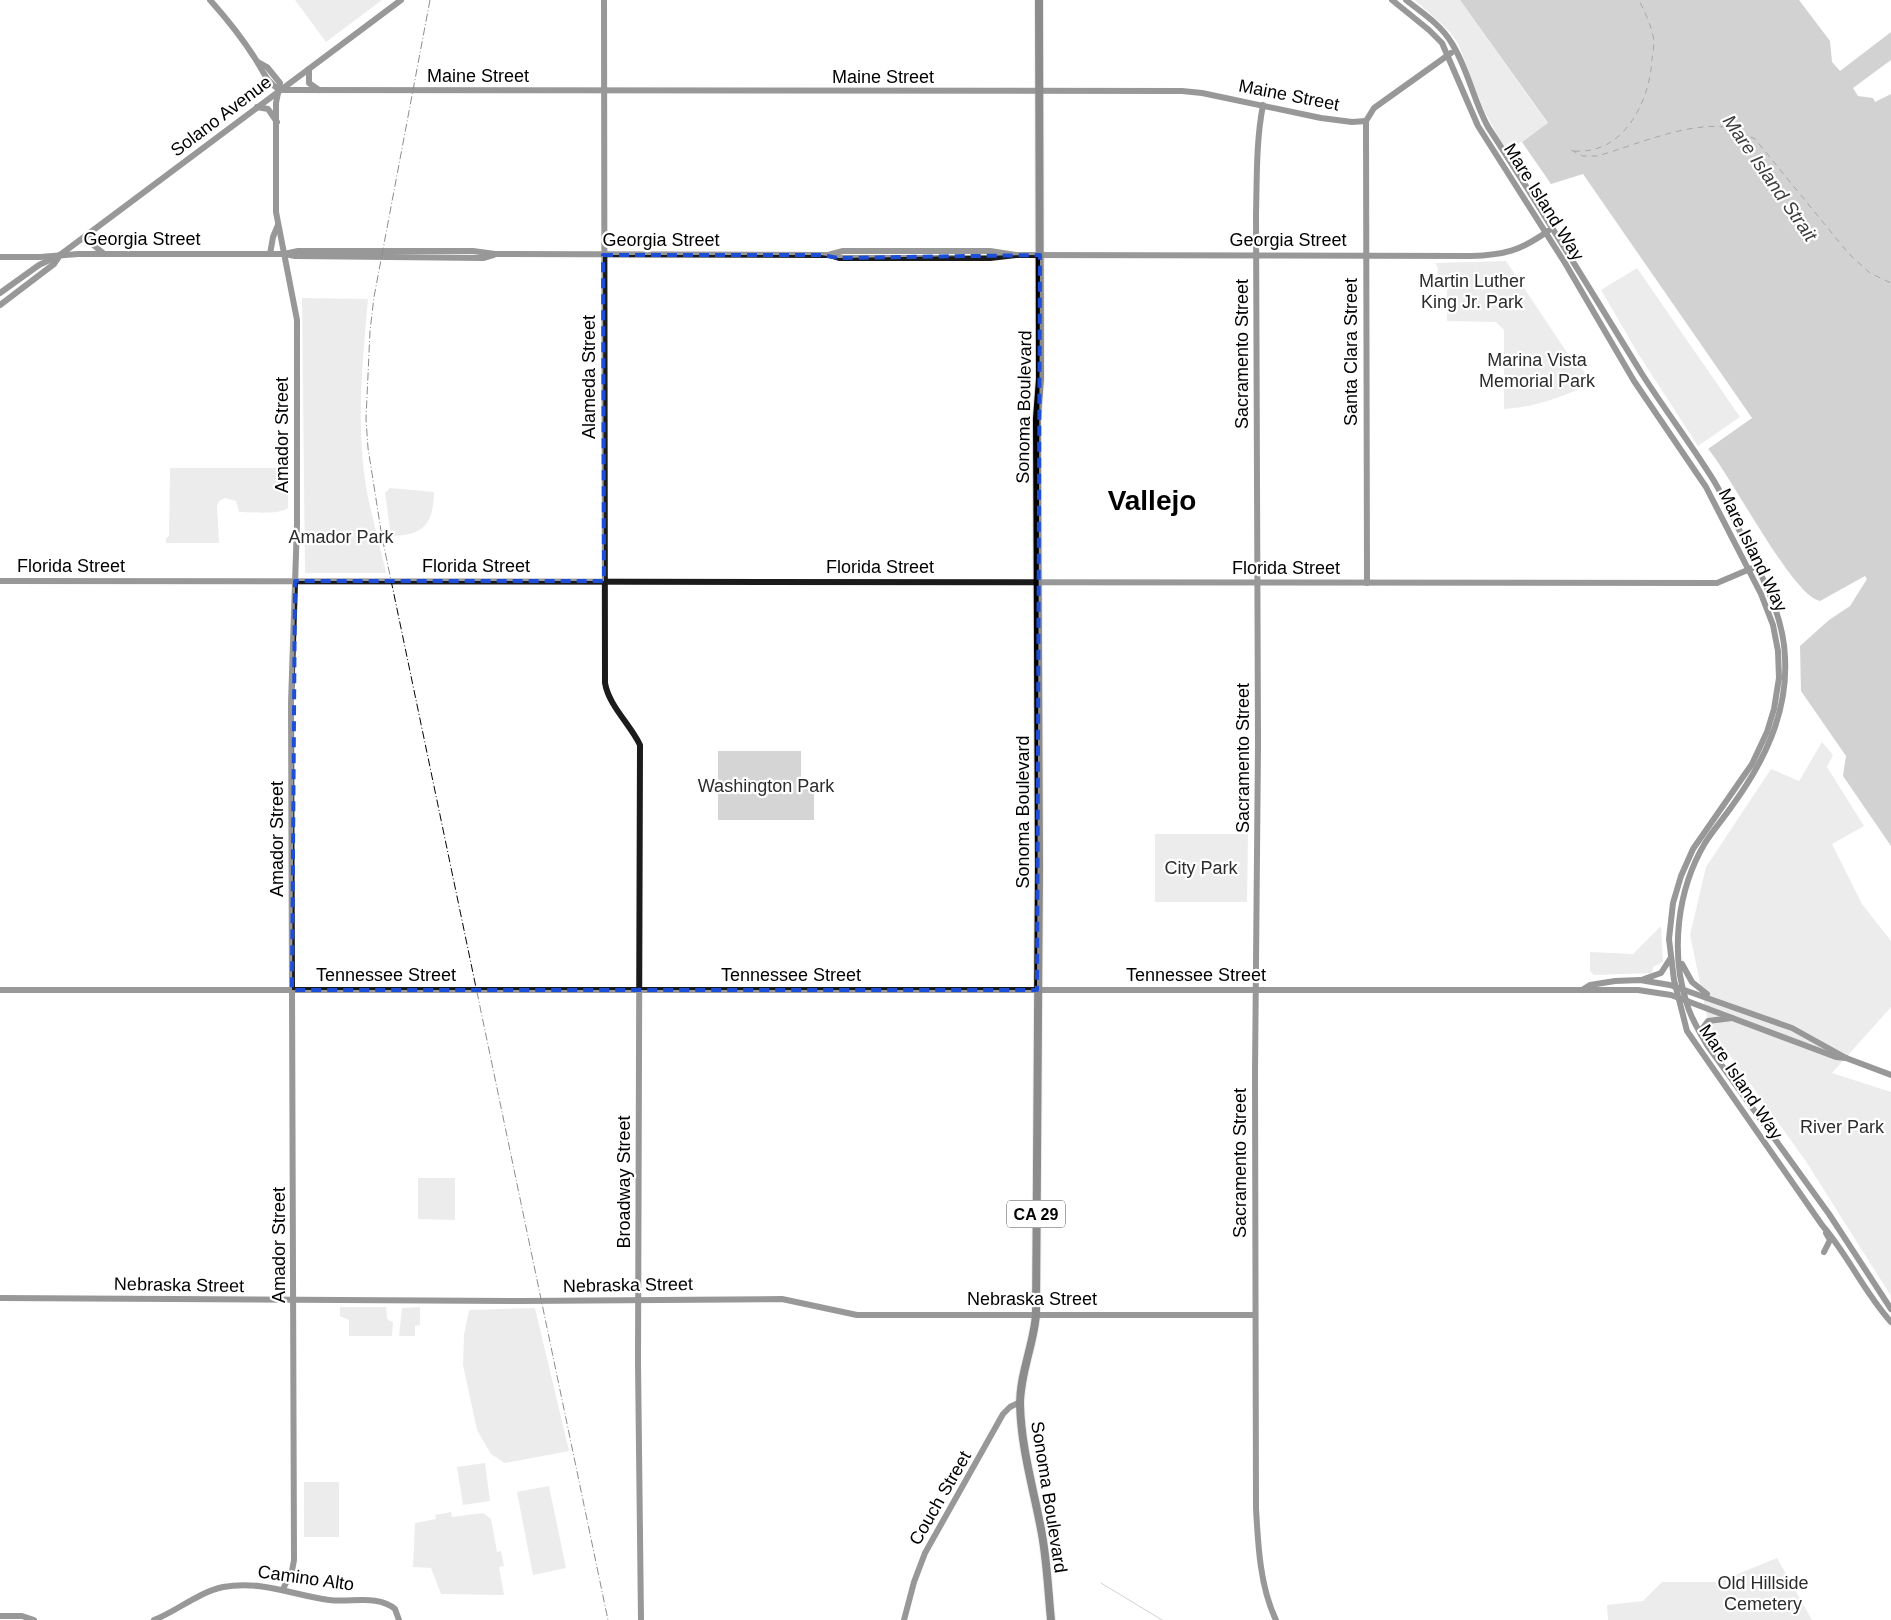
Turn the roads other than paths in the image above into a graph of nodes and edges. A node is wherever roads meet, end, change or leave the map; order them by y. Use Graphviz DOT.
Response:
graph roads {
  1 [pos="210,0"];
  2 [pos="401,0"];
  3 [pos="604,0"];
  4 [pos="1040,0"];
  5 [pos="1392,0"];
  6 [pos="1406,0"];
  7 [pos="1456,50"];
  8 [pos="1448,54"];
  9 [pos="309,69"];
  10 [pos="280,90"];
  11 [pos="320,90"];
  12 [pos="604,91"];
  13 [pos="1040,92"];
  14 [pos="1263,105"];
  15 [pos="257,107"];
  16 [pos="1366,121"];
  17 [pos="278,123"];
  18 [pos="278,225"];
  19 [pos="1552,228"];
  20 [pos="89,233"];
  21 [pos="1546,233"];
  22 [pos="104,254"];
  23 [pos="270,254"];
  24 [pos="284,254"];
  25 [pos="60,255"];
  26 [pos="603,255"];
  27 [pos="1040,255"];
  28 [pos="1256,255"];
  29 [pos="1366,256"];
  30 [pos="0,257"];
  31 [pos="19,257"];
  32 [pos="29,271"];
  33 [pos="1,291"];
  34 [pos="6,301"];
  35 [pos="0,306"];
  36 [pos="1758,566"];
  37 [pos="1748,571"];
  38 [pos="0,581"];
  39 [pos="295,581"];
  40 [pos="604,581"];
  41 [pos="1037,582"];
  42 [pos="1258,582"];
  43 [pos="1367,583"];
  44 [pos="640,745"];
  45 [pos="1679,954"];
  46 [pos="1670,958"];
  47 [pos="1640,980"];
  48 [pos="1675,986"];
  49 [pos="1683,988"];
  50 [pos="0,990"];
  51 [pos="292,990"];
  52 [pos="638,990"];
  53 [pos="1037,990"];
  54 [pos="1582,990"];
  55 [pos="1256,991"];
  56 [pos="1677,997"];
  57 [pos="1686,1000"];
  58 [pos="1714,1000"];
  59 [pos="1738,1018"];
  60 [pos="1700,1032"];
  61 [pos="1846,1058"];
  62 [pos="1891,1075"];
  63 [pos="1822,1225"];
  64 [pos="1824,1252"];
  65 [pos="0,1298"];
  66 [pos="639,1300"];
  67 [pos="294,1301"];
  68 [pos="1891,1308"];
  69 [pos="1036,1314"];
  70 [pos="1255,1315"];
  71 [pos="1891,1322"];
  72 [pos="1020,1402"];
  73 [pos="283,1589"];
  74 [pos="0,1616"];
  75 [pos="34,1620"];
  76 [pos="154,1620"];
  77 [pos="399,1620"];
  78 [pos="641,1620"];
  79 [pos="904,1620"];
  80 [pos="1051,1620"];
  81 [pos="1276,1620"];
  1 -- 10 [label="main road"];
  2 -- 9 [label="main road, Solano Avenue"];
  3 -- 12 [label="main road, Alameda Street"];
  4 -- 13 [label="main road, Sonoma Boulevard / CA 29"];
  5 -- 8 [label="main road, Mare Island Way"];
  6 -- 7 [label="main road, Mare Island Way"];
  7 -- 8 [label="main road"];
  7 -- 19 [label="main road, Mare Island Way"];
  8 -- 16 [label="main road"];
  8 -- 21 [label="main road, Mare Island Way"];
  9 -- 10 [label="main road, Solano Avenue"];
  9 -- 11 [label="main road"];
  10 -- 11 [label="main road, Maine Street"];
  10 -- 15 [label="main road, Solano Avenue"];
  10 -- 17 [label="main road, Amador Street"];
  11 -- 12 [label="main road, Maine Street"];
  12 -- 13 [label="main road, Maine Street"];
  12 -- 26 [label="main road, Alameda Street"];
  13 -- 14 [label="main road, Maine Street"];
  13 -- 27 [label="main road, Sonoma Boulevard / CA 29"];
  14 -- 16 [label="main road, Maine Street"];
  14 -- 28 [label="main road, Sacramento Street"];
  15 -- 17 [label="main road"];
  15 -- 20 [label="main road, Solano Avenue"];
  16 -- 29 [label="main road, Santa Clara Street"];
  17 -- 18 [label="main road, Amador Street"];
  18 -- 23 [label="main road"];
  18 -- 24 [label="main road, Amador Street"];
  19 -- 21 [label="main road, Georgia Street"];
  19 -- 36 [label="main road, Mare Island Way"];
  20 -- 22 [label="main road"];
  20 -- 25 [label="main road, Solano Avenue"];
  21 -- 29 [label="main road, Georgia Street"];
  21 -- 37 [label="main road, Mare Island Way"];
  22 -- 23 [label="main road, Georgia Street"];
  22 -- 25 [label="main road, Georgia Street"];
  23 -- 24 [label="main road, Georgia Street"];
  24 -- 26 [label="main road, Georgia Street"];
  24 -- 39 [label="main road, Amador Street"];
  25 -- 31 [label="main road, Georgia Street"];
  25 -- 32 [label="main road, Solano Avenue"];
  25 -- 34 [label="main road, Solano Avenue"];
  26 -- 27 [label="main road, Georgia Street"];
  26 -- 40 [label="main road, Alameda Street"];
  27 -- 28 [label="main road, Georgia Street"];
  27 -- 41 [label="main road, Sonoma Boulevard / CA 29"];
  28 -- 29 [label="main road, Georgia Street"];
  28 -- 42 [label="main road, Sacramento Street"];
  29 -- 43 [label="main road, Santa Clara Street"];
  30 -- 31 [label="main road, Georgia Street"];
  31 -- 32 [label="main road"];
  32 -- 33 [label="main road, Solano Avenue"];
  33 -- 34 [label="main road"];
  34 -- 35 [label="main road, Solano Avenue"];
  36 -- 37 [label="main road, Florida Street"];
  36 -- 45 [label="main road, Mare Island Way"];
  37 -- 43 [label="main road, Florida Street"];
  37 -- 46 [label="main road, Mare Island Way"];
  38 -- 39 [label="main road, Florida Street"];
  39 -- 40 [label="main road, Florida Street"];
  39 -- 51 [label="main road, Amador Street"];
  40 -- 41 [label="main road, Florida Street"];
  40 -- 44 [label="main road, Alameda Street"];
  41 -- 42 [label="main road, Florida Street"];
  41 -- 53 [label="main road, Sonoma Boulevard / CA 29"];
  42 -- 43 [label="main road, Florida Street"];
  42 -- 55 [label="main road, Sacramento Street"];
  44 -- 52 [label="main road, Broadway Street"];
  45 -- 49 [label="main road, Mare Island Way"];
  45 -- 58 [label="main road"];
  46 -- 47 [label="main road"];
  46 -- 48 [label="main road, Mare Island Way"];
  47 -- 48 [label="main road, Tennessee Street"];
  47 -- 54 [label="main road, Tennessee Street"];
  48 -- 49 [label="main road, Tennessee Street"];
  48 -- 56 [label="main road, Mare Island Way"];
  49 -- 57 [label="main road, Mare Island Way"];
  49 -- 58 [label="main road, Tennessee Street"];
  50 -- 51 [label="main road, Tennessee Street"];
  51 -- 52 [label="main road, Tennessee Street"];
  51 -- 67 [label="main road, Amador Street"];
  52 -- 53 [label="main road, Tennessee Street"];
  52 -- 66 [label="main road, Broadway Street"];
  53 -- 55 [label="main road, Tennessee Street"];
  53 -- 69 [label="main road, Sonoma Boulevard / CA 29"];
  54 -- 55 [label="main road, Tennessee Street"];
  54 -- 56 [label="main road, Tennessee Street"];
  55 -- 70 [label="main road, Sacramento Street"];
  56 -- 57 [label="main road, Tennessee Street"];
  56 -- 63 [label="main road, Mare Island Way"];
  57 -- 59 [label="main road, Tennessee Street"];
  57 -- 60 [label="main road, Mare Island Way"];
  58 -- 61 [label="main road, Tennessee Street"];
  59 -- 60 [label="main road"];
  59 -- 61 [label="main road, Tennessee Street"];
  60 -- 68 [label="main road, Mare Island Way"];
  61 -- 62 [label="main road"];
  63 -- 64 [label="main road"];
  63 -- 71 [label="main road, Mare Island Way"];
  65 -- 67 [label="main road, Nebraska Street"];
  66 -- 67 [label="main road, Nebraska Street"];
  66 -- 69 [label="main road, Nebraska Street"];
  66 -- 78 [label="main road, Broadway Street"];
  67 -- 73 [label="main road, Amador Street"];
  69 -- 70 [label="main road, Nebraska Street"];
  69 -- 72 [label="main road, Sonoma Boulevard / CA 29"];
  70 -- 81 [label="main road, Sacramento Street"];
  72 -- 79 [label="main road, Couch Street"];
  72 -- 80 [label="main road, Sonoma Boulevard / CA 29"];
  73 -- 76 [label="main road, Camino Alto"];
  73 -- 77 [label="main road, Camino Alto"];
  74 -- 75 [label="main road"];
}
